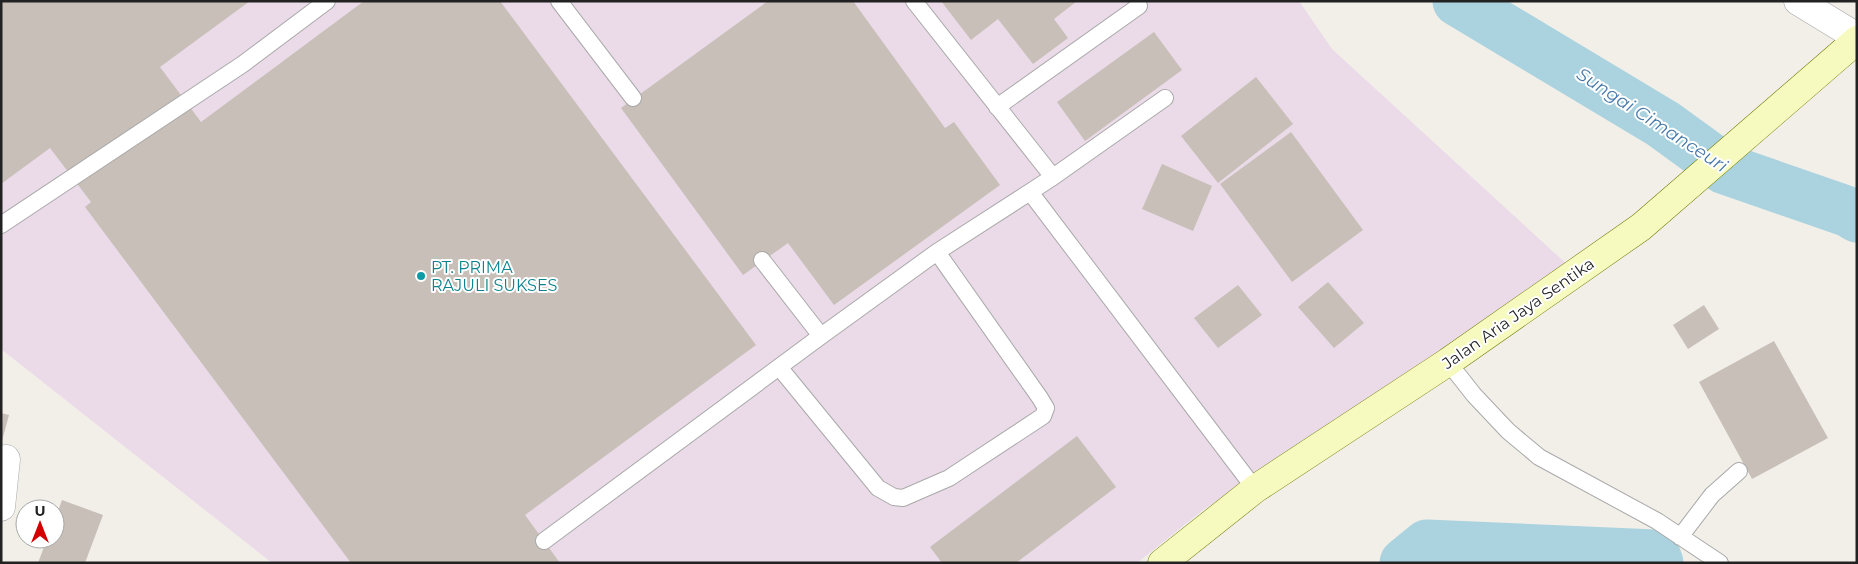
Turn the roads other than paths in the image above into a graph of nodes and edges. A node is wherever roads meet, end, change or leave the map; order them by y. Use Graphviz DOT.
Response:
graph roads {
  1 [pos="327,1"];
  2 [pos="559,1"];
  3 [pos="914,1"];
  4 [pos="1798,1"];
  5 [pos="1139,6"];
  6 [pos="1857,38"];
  7 [pos="633,98"];
  8 [pos="1165,98"];
  9 [pos="998,107"];
  10 [pos="1053,177"];
  11 [pos="1030,192"];
  12 [pos="1,225"];
  13 [pos="937,252"];
  14 [pos="762,260"];
  15 [pos="821,336"];
  16 [pos="1448,362"];
  17 [pos="779,367"];
  18 [pos="6,459"];
  19 [pos="1739,471"];
  20 [pos="1255,488"];
  21 [pos="1,507"];
  22 [pos="1680,537"];
  23 [pos="544,541"];
  24 [pos="1162,563"];
  25 [pos="1720,563"];
  1 -- 12 [label="lane"];
  2 -- 7 [label="lane"];
  3 -- 9 [label="lane"];
  4 -- 6 [label="street"];
  5 -- 9 [label="lane"];
  6 -- 16 [label="street, Jalan Aria Jaya Sentika"];
  8 -- 10 [label="lane"];
  9 -- 10 [label="lane"];
  10 -- 11 [label="lane"];
  11 -- 13 [label="lane"];
  11 -- 20 [label="lane"];
  13 -- 15 [label="lane"];
  13 -- 17 [label="lane"];
  14 -- 15 [label="lane"];
  15 -- 17 [label="lane"];
  16 -- 20 [label="street, Jalan Aria Jaya Sentika"];
  16 -- 22 [label="lane"];
  17 -- 23 [label="lane"];
  18 -- 21 [label="street"];
  19 -- 22 [label="lane"];
  20 -- 24 [label="street, Jalan Aria Jaya Sentika"];
  22 -- 25 [label="lane"];
}
